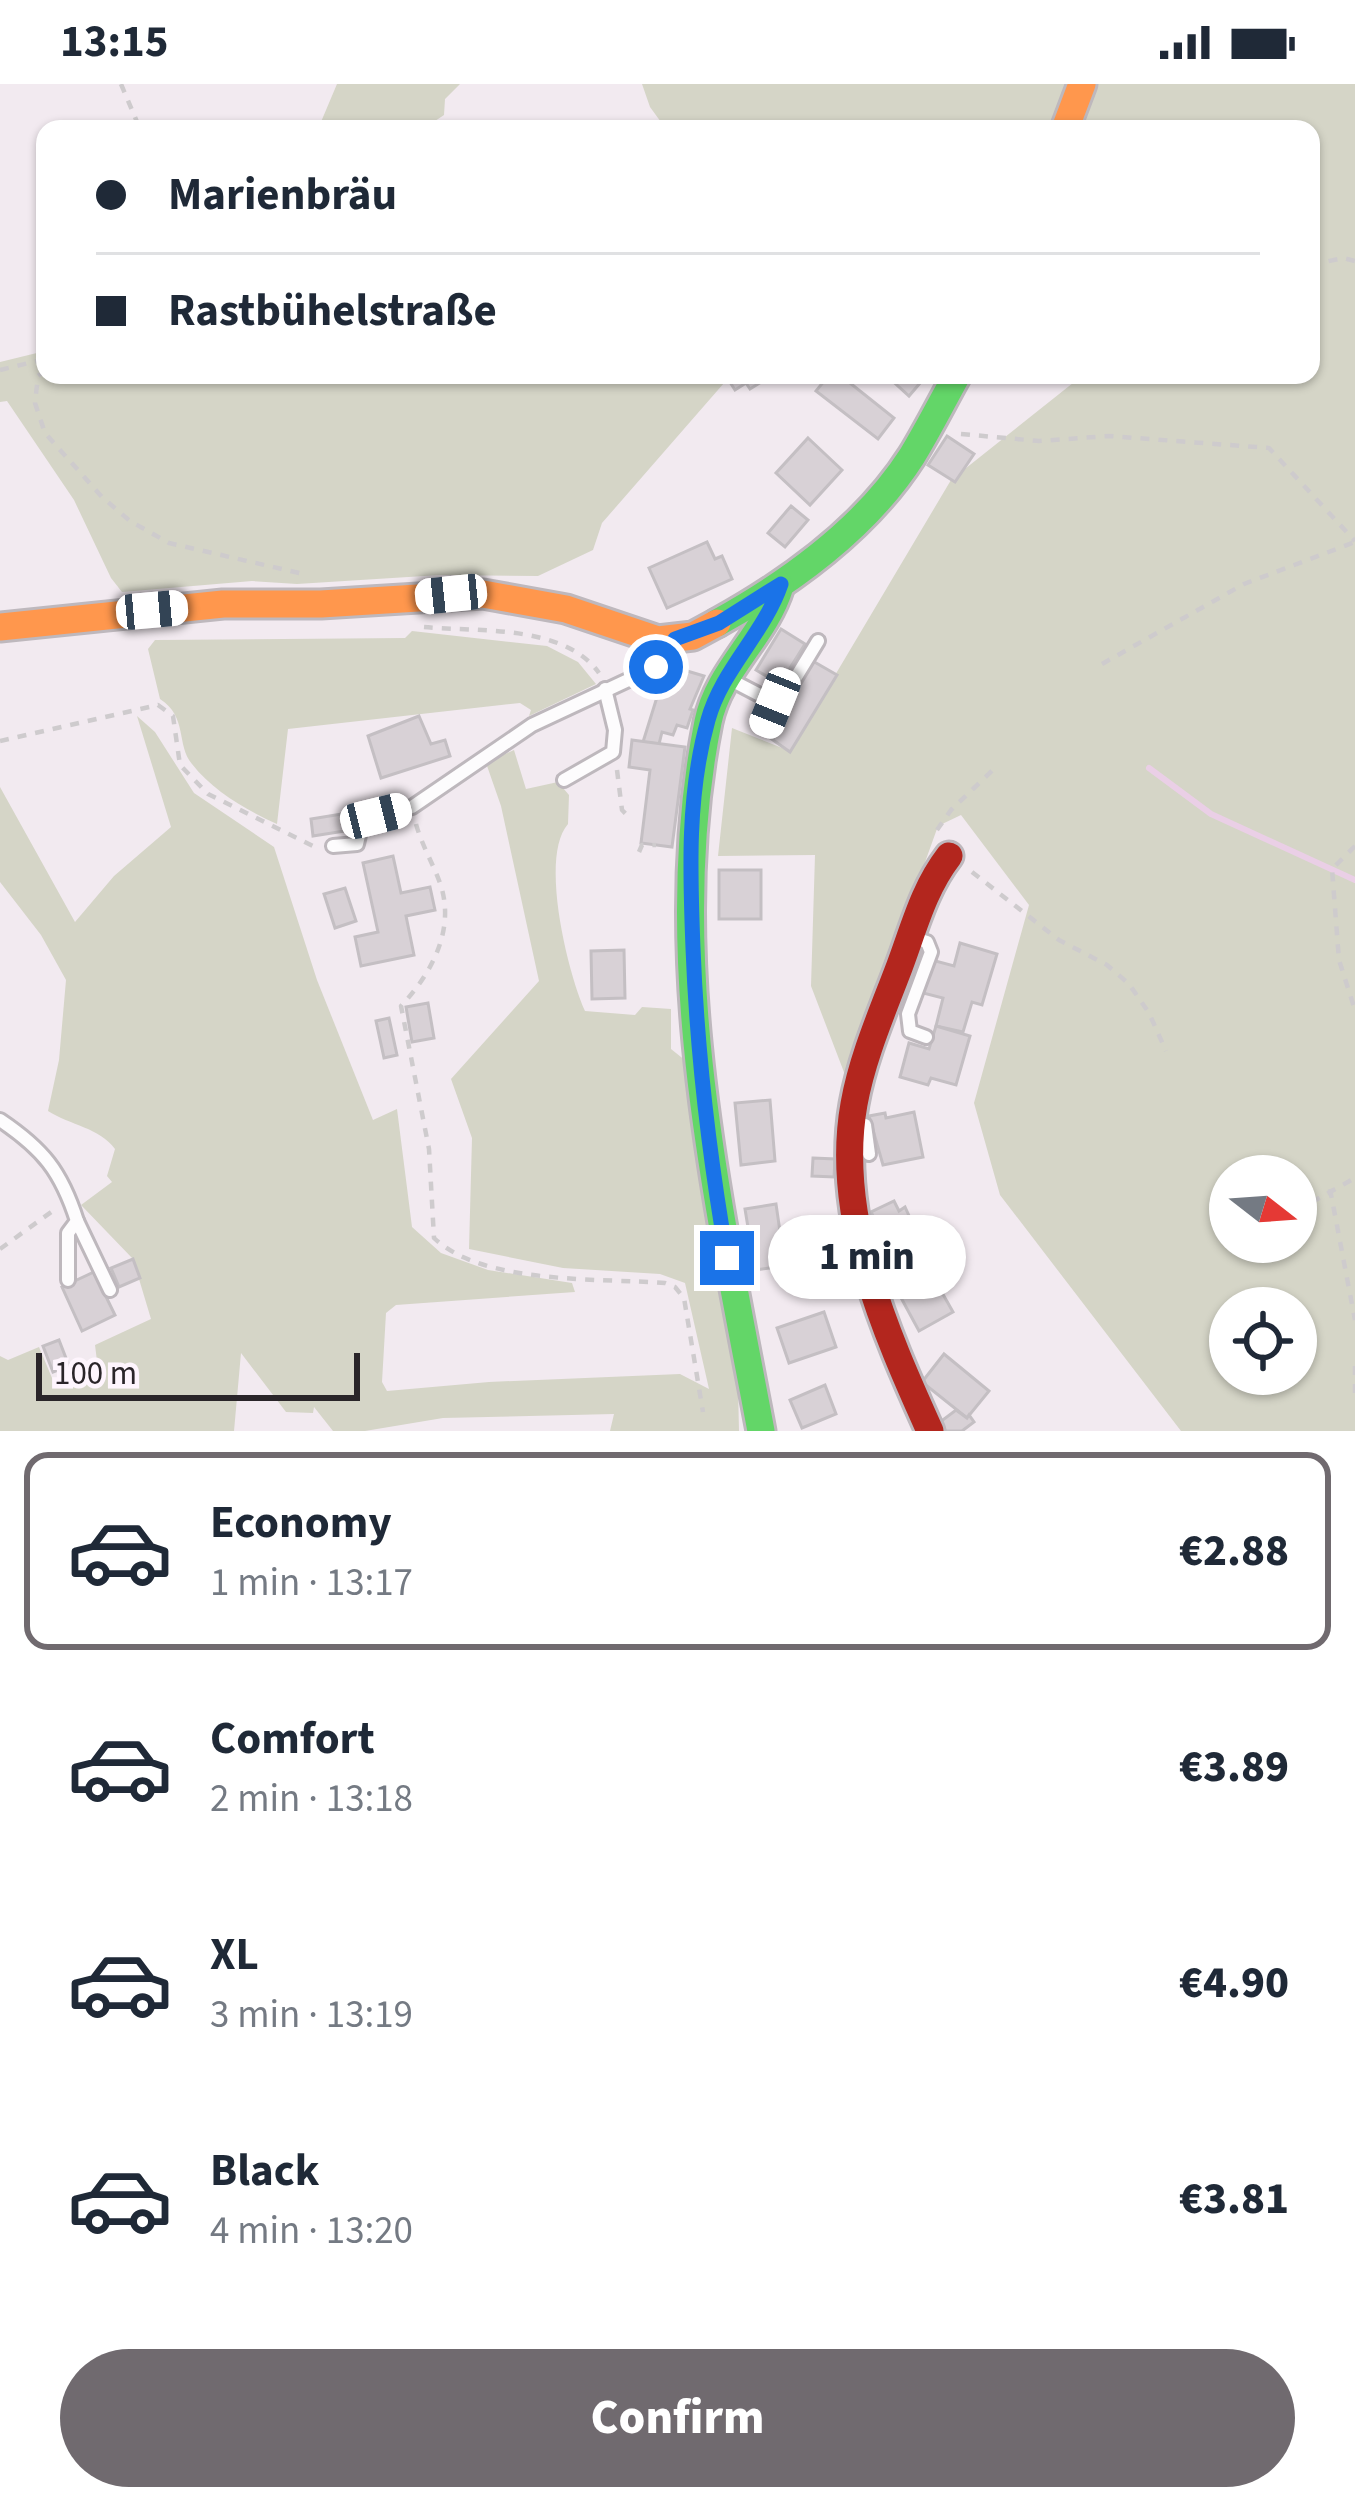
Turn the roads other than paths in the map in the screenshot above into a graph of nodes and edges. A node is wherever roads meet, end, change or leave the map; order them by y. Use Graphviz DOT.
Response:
graph roads {
  1 [pos="1082,84"];
  2 [pos="1068,120"];
  3 [pos="952,384"];
  4 [pos="781,584"];
  5 [pos="0,627"];
  6 [pos="675,639"];
  7 [pos="818,641"];
  8 [pos="726,677"];
  9 [pos="605,689"];
  10 [pos="775,703"];
  11 [pos="765,726"];
  12 [pos="564,780"];
  13 [pos="333,847"];
  14 [pos="949,856"];
  15 [pos="913,937"];
  16 [pos="926,1037"];
  17 [pos="860,1082"];
  18 [pos="0,1120"];
  19 [pos="868,1154"];
  20 [pos="76,1221"];
  21 [pos="68,1280"];
  22 [pos="110,1290"];
  23 [pos="760,1431"];
  24 [pos="929,1431"];
  1 -- 2 [label="street"];
  3 -- 4 [label="street"];
  4 -- 6 [label="street"];
  4 -- 8 [label="street"];
  5 -- 6 [label="street"];
  6 -- 9 [label="lane"];
  7 -- 10 [label="lane"];
  8 -- 10 [label="lane"];
  8 -- 23 [label="street"];
  9 -- 12 [label="lane"];
  9 -- 13 [label="lane"];
  10 -- 11 [label="lane"];
  14 -- 15 [label="street"];
  15 -- 16 [label="lane"];
  15 -- 17 [label="street"];
  17 -- 19 [label="lane"];
  17 -- 24 [label="street"];
  18 -- 20 [label="lane"];
  20 -- 21 [label="lane"];
  20 -- 22 [label="lane"];
}
